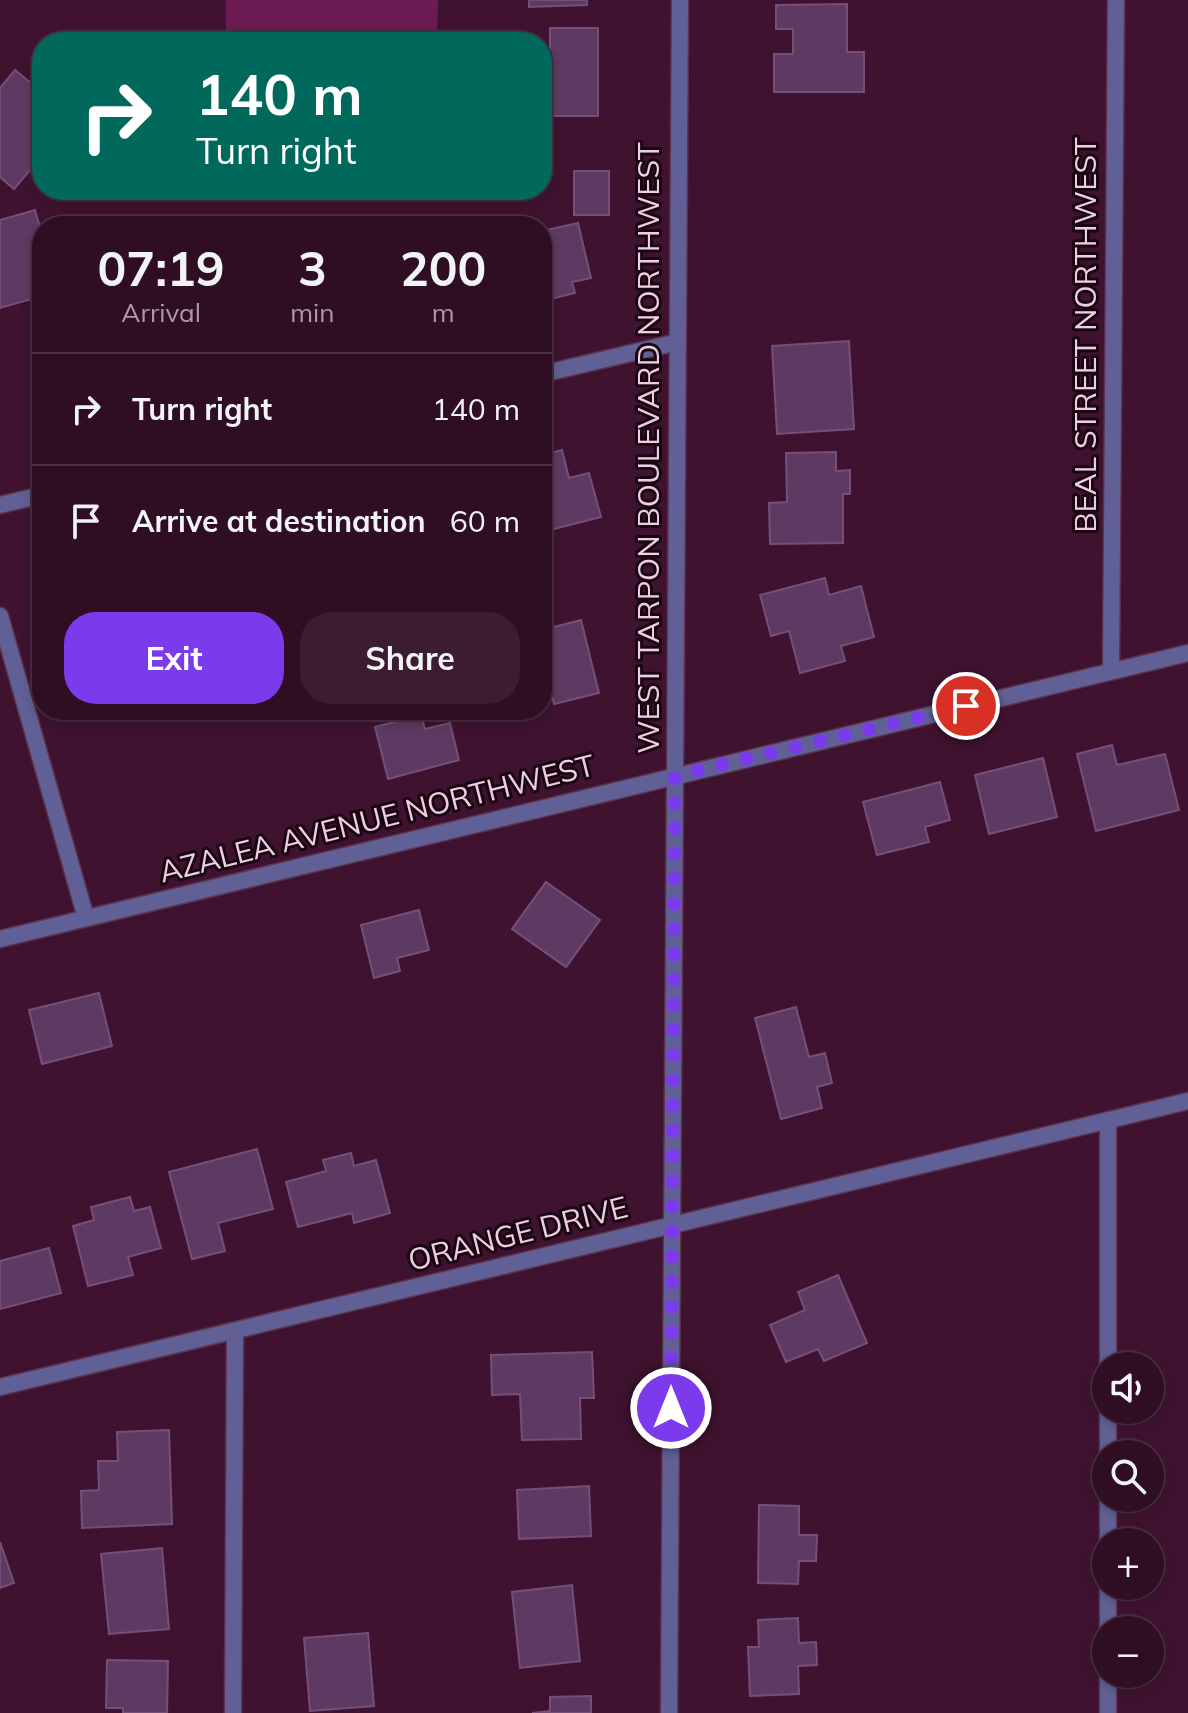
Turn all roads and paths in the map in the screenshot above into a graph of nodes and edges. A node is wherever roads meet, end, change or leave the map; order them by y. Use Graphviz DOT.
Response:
graph roads {
  1 [pos="680,0"];
  2 [pos="1116,0"];
  3 [pos="678,342"];
  4 [pos="552,372"];
  5 [pos="32,497"];
  6 [pos="0,505"];
  7 [pos="0,616"];
  8 [pos="1188,653"];
  9 [pos="1111,671"];
  10 [pos="675,776"];
  11 [pos="86,918"];
  12 [pos="0,939"];
  13 [pos="1188,1101"];
  14 [pos="1108,1120"];
  15 [pos="672,1226"];
  16 [pos="235,1331"];
  17 [pos="1108,1352"];
  18 [pos="0,1387"];
  19 [pos="1108,1688"];
  20 [pos="233,1713"];
  21 [pos="669,1713"];
  22 [pos="1108,1713"];
  1 -- 3 [label="street, WEST TARPON BOULEVARD NORTHWEST"];
  2 -- 9 [label="street, BEAL STREET NORTHWEST"];
  3 -- 4 [label="street"];
  3 -- 10 [label="street, WEST TARPON BOULEVARD NORTHWEST"];
  5 -- 6 [label="street"];
  7 -- 11 [label="street"];
  8 -- 9 [label="street, AZALEA AVENUE NORTHWEST"];
  9 -- 10 [label="street, AZALEA AVENUE NORTHWEST"];
  10 -- 11 [label="street, AZALEA AVENUE NORTHWEST"];
  10 -- 15 [label="street, WEST TARPON BOULEVARD NORTHWEST"];
  11 -- 12 [label="street, AZALEA AVENUE NORTHWEST"];
  13 -- 14 [label="street, ORANGE DRIVE"];
  14 -- 15 [label="street, ORANGE DRIVE"];
  14 -- 17 [label="street"];
  15 -- 16 [label="street, ORANGE DRIVE"];
  15 -- 21 [label="street, WEST TARPON BOULEVARD NORTHWEST"];
  16 -- 18 [label="street, ORANGE DRIVE"];
  16 -- 20 [label="street"];
  19 -- 22 [label="street"];
}
